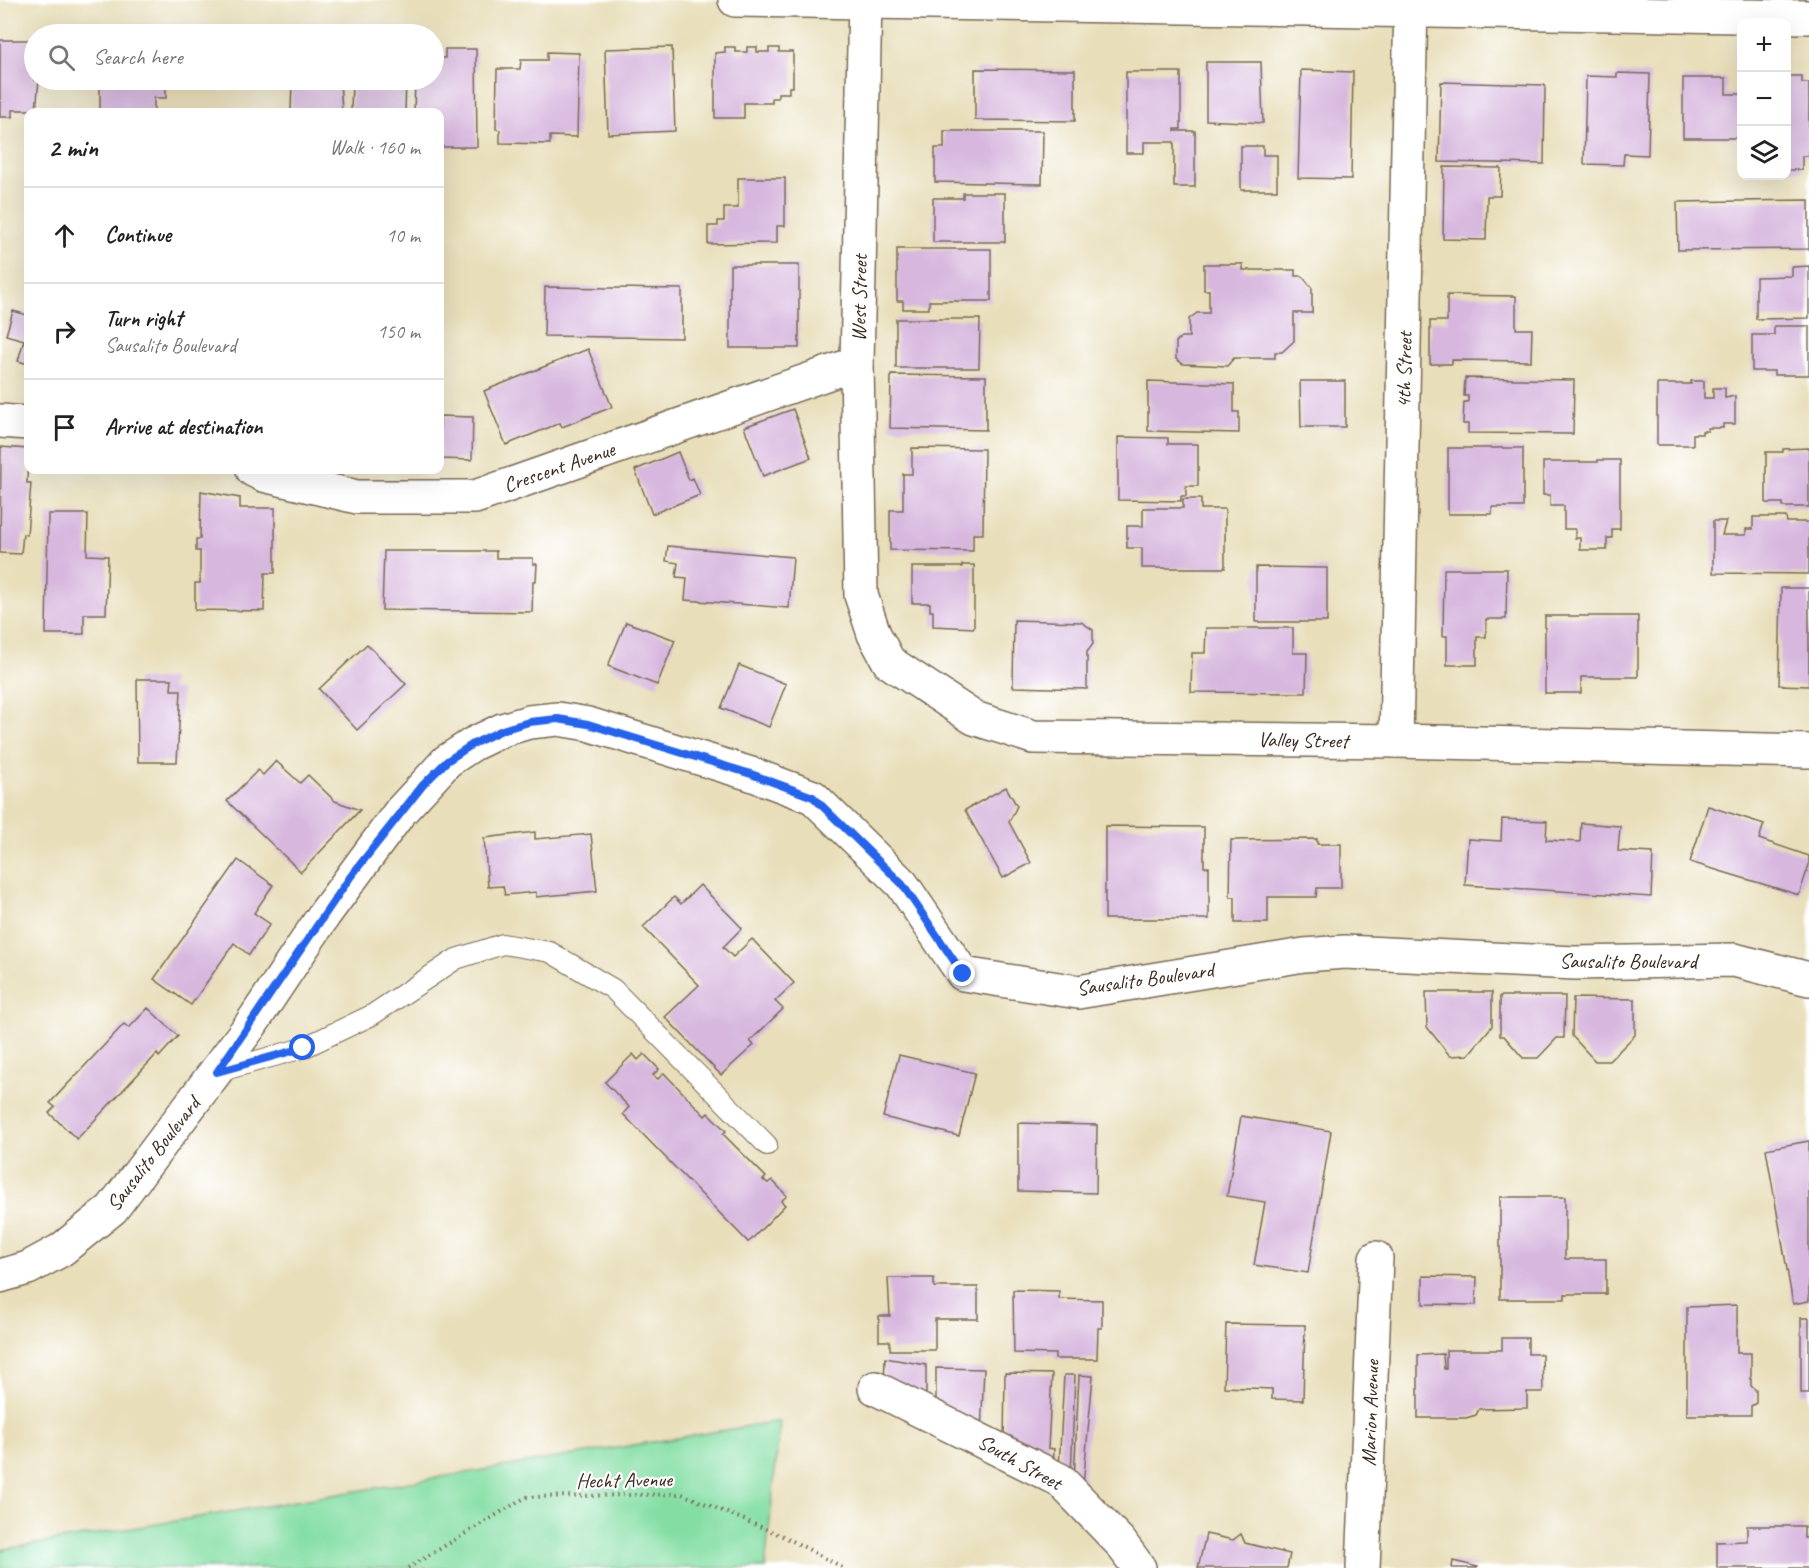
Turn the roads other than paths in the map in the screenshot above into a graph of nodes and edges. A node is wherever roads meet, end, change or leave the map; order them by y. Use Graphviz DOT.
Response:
graph roads {
  1 [pos="735,0"];
  2 [pos="865,1"];
  3 [pos="1411,5"];
  4 [pos="1809,17"];
  5 [pos="857,363"];
  6 [pos="0,421"];
  7 [pos="24,423"];
  8 [pos="261,474"];
  9 [pos="861,595"];
  10 [pos="1396,741"];
  11 [pos="1809,751"];
  12 [pos="1809,979"];
  13 [pos="217,1072"];
  14 [pos="767,1145"];
  15 [pos="1376,1257"];
  16 [pos="0,1276"];
  17 [pos="875,1388"];
  18 [pos="1139,1568"];
  19 [pos="1363,1568"];
  1 -- 2 [label="street"];
  2 -- 3 [label="street"];
  2 -- 5 [label="street, West Street"];
  3 -- 4 [label="street"];
  3 -- 10 [label="street, 4th Street"];
  5 -- 8 [label="street, Crescent Avenue"];
  5 -- 9 [label="street, West Street"];
  6 -- 7 [label="street"];
  9 -- 10 [label="street, Valley Street"];
  10 -- 11 [label="street, Valley Street"];
  12 -- 13 [label="street, Sausalito Boulevard"];
  13 -- 14 [label="lane"];
  13 -- 16 [label="street, Sausalito Boulevard"];
  15 -- 19 [label="street, Marion Avenue"];
  17 -- 18 [label="street, South Street"];
}
